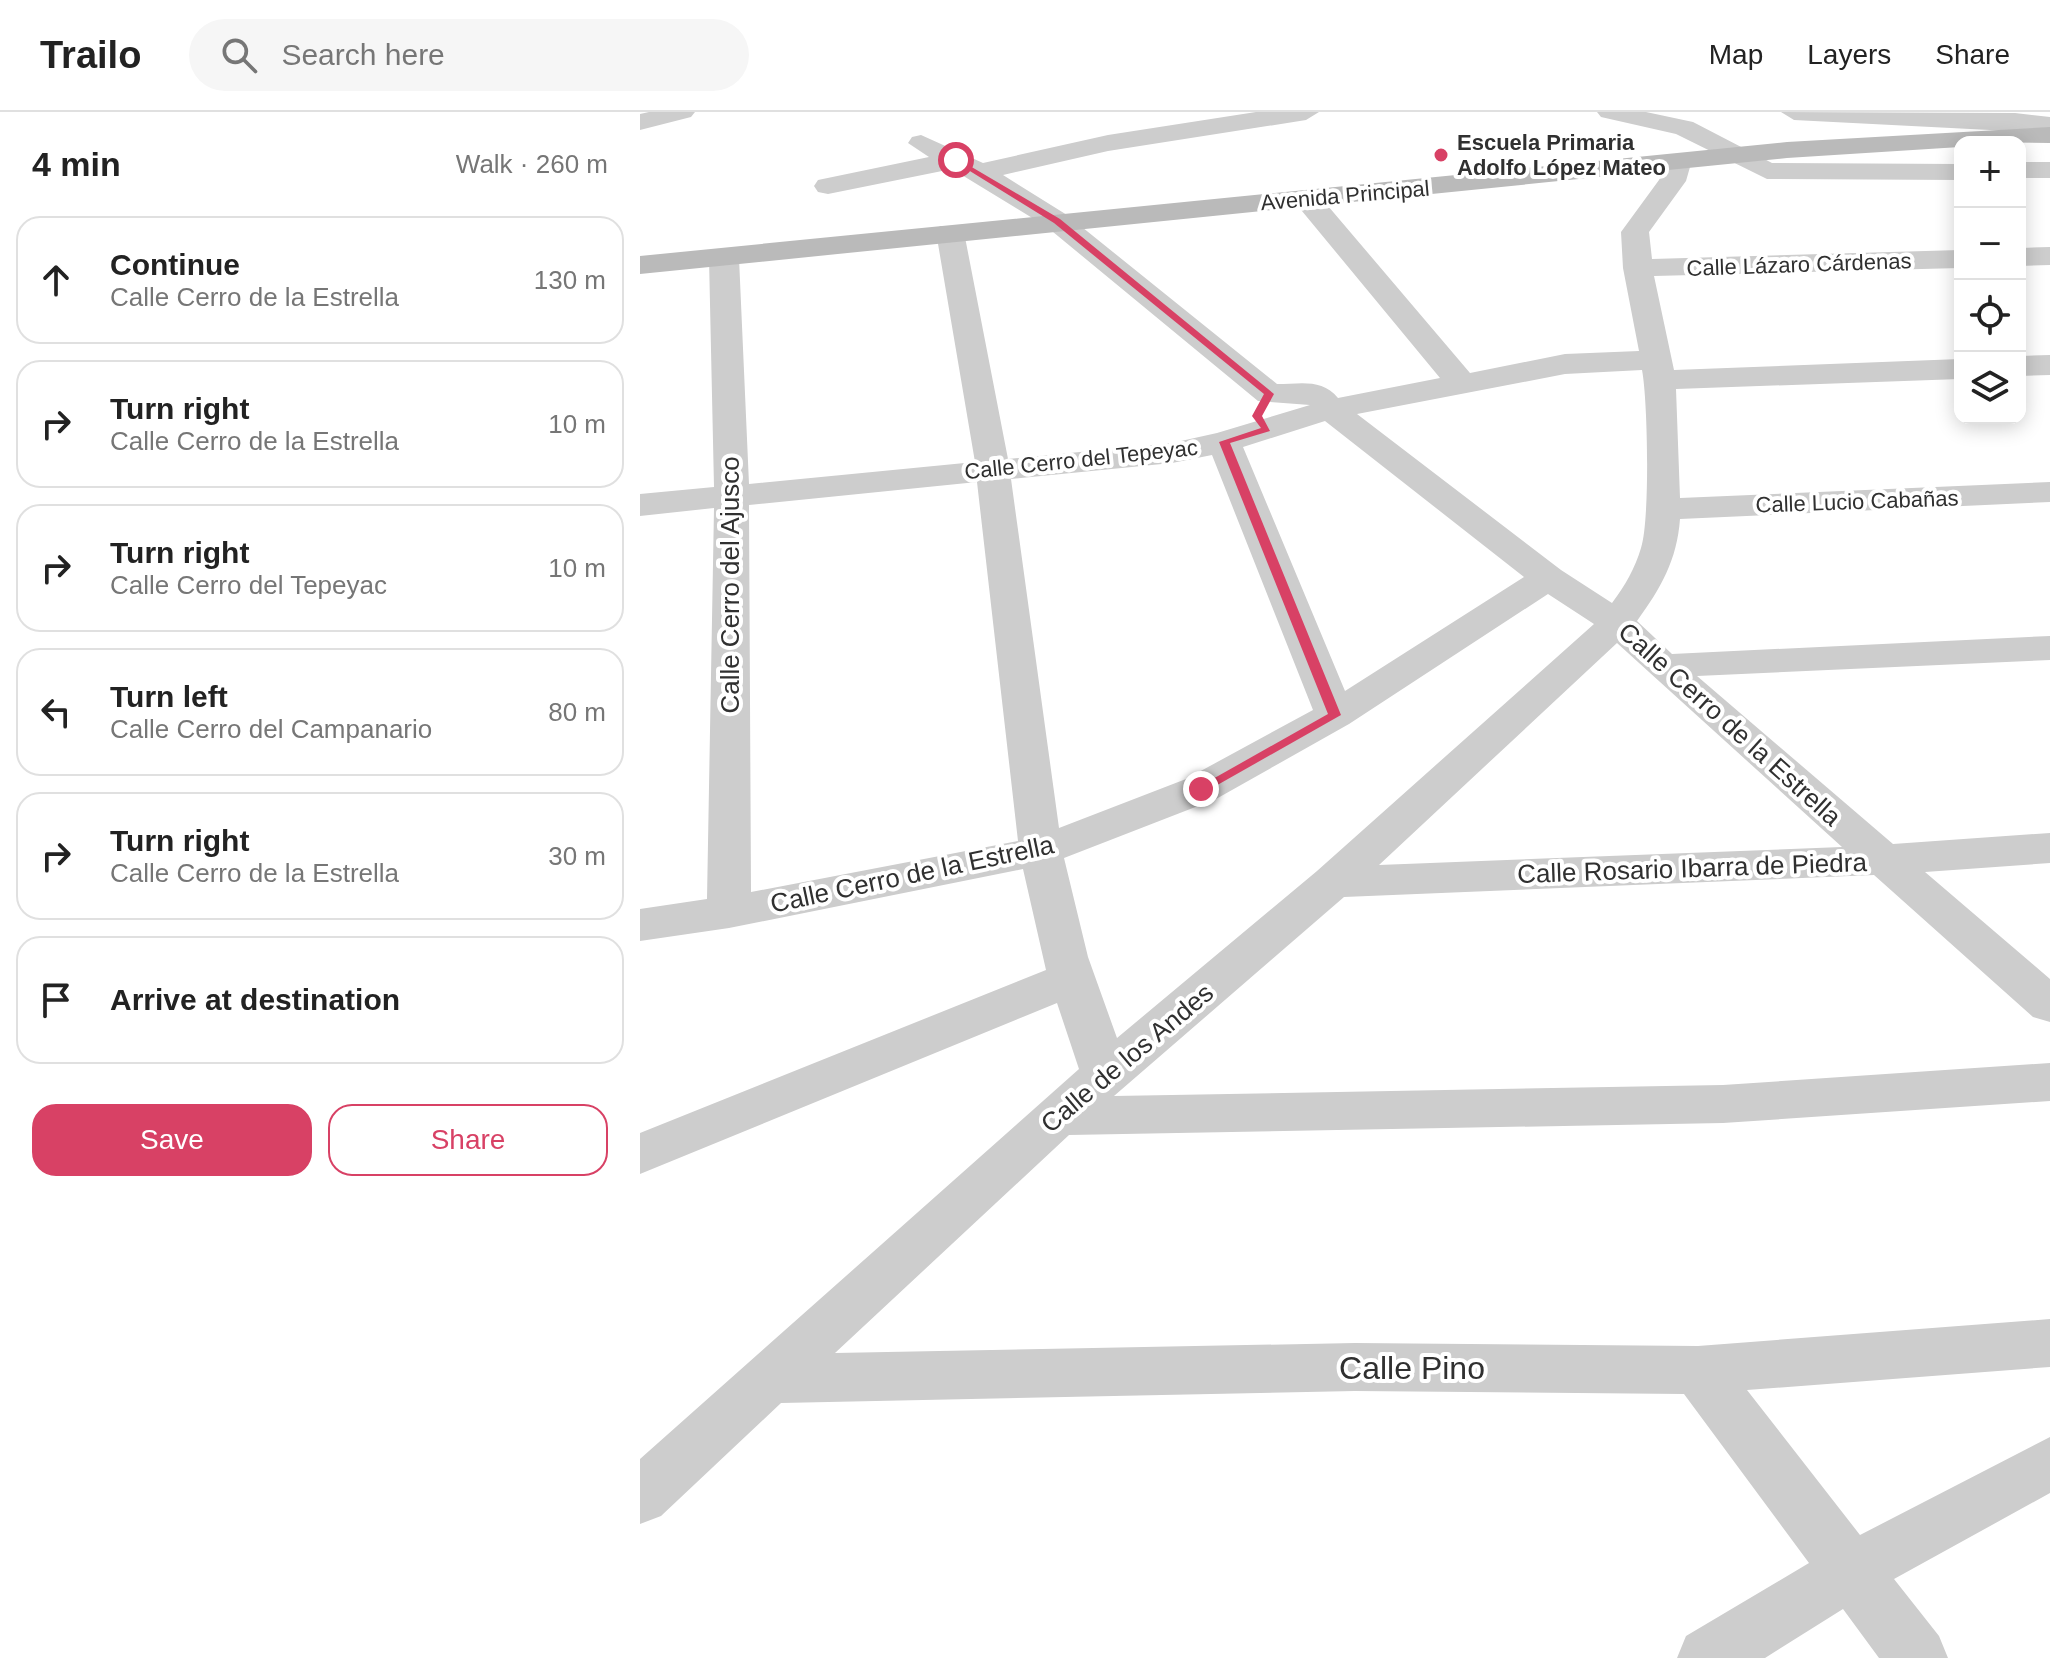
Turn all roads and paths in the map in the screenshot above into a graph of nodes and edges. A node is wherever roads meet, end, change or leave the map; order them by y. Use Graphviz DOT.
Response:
graph roads {
  1 [pos="682,112"];
  2 [pos="1306,112"];
  3 [pos="1610,112"];
  4 [pos="1794,112"];
  5 [pos="1712,117"];
  6 [pos="640,122"];
  7 [pos="2050,125"];
  8 [pos="1684,128"];
  9 [pos="2050,135"];
  10 [pos="921,143"];
  11 [pos="1736,153"];
  12 [pos="1679,160"];
  13 [pos="968,166"];
  14 [pos="2026,170"];
  15 [pos="2050,170"];
  16 [pos="1954,172"];
  17 [pos="828,186"];
  18 [pos="1307,199"];
  19 [pos="1057,221"];
  20 [pos="950,232"];
  21 [pos="2050,256"];
  22 [pos="2026,257"];
  23 [pos="724,258"];
  24 [pos="1954,259"];
  25 [pos="640,265"];
  26 [pos="1638,268"];
  27 [pos="2050,365"];
  28 [pos="2026,366"];
  29 [pos="1954,369"];
  30 [pos="1659,370"];
  31 [pos="1462,384"];
  32 [pos="1269,394"];
  33 [pos="1330,409"];
  34 [pos="1267,429"];
  35 [pos="1224,442"];
  36 [pos="993,470"];
  37 [pos="2050,492"];
  38 [pos="732,494"];
  39 [pos="640,505"];
  40 [pos="1663,509"];
  41 [pos="1548,578"];
  42 [pos="1617,622"];
  43 [pos="2050,648"];
  44 [pos="1662,666"];
  45 [pos="1335,715"];
  46 [pos="2050,848"];
  47 [pos="1041,851"];
  48 [pos="1881,860"];
  49 [pos="1333,882"];
  50 [pos="729,912"];
  51 [pos="640,925"];
  52 [pos="1072,978"];
  53 [pos="2050,1005"];
  54 [pos="1106,1077"];
  55 [pos="2050,1082"];
  56 [pos="1057,1116"];
  57 [pos="640,1154"];
  58 [pos="2050,1343"];
  59 [pos="1698,1370"];
  60 [pos="772,1379"];
  61 [pos="2050,1463"];
  62 [pos="640,1497"];
  63 [pos="1851,1571"];
  64 [pos="1708,1658"];
  65 [pos="1917,1658"];
  1 -- 6 [label="street"];
  2 -- 13 [label="street"];
  3 -- 8 [label="street"];
  4 -- 7 [label="street"];
  5 -- 8 [label="street"];
  8 -- 11 [label="street"];
  9 -- 11 [label="street, Avenida Principal"];
  10 -- 13 [label="street"];
  11 -- 12 [label="street, Avenida Principal"];
  11 -- 16 [label="street"];
  12 -- 18 [label="street, Avenida Principal"];
  12 -- 26 [label="street, Calle de los Andes"];
  13 -- 17 [label="street"];
  13 -- 19 [label="street"];
  14 -- 15 [label="street"];
  18 -- 19 [label="street, Avenida Principal"];
  18 -- 31 [label="street"];
  19 -- 20 [label="street, Avenida Principal"];
  19 -- 32 [label="street"];
  20 -- 23 [label="street, Avenida Principal"];
  20 -- 36 [label="street"];
  21 -- 22 [label="street"];
  23 -- 25 [label="street, Avenida Principal"];
  23 -- 38 [label="street, Calle Cerro del Ajusco"];
  24 -- 26 [label="street, Calle Lázaro Cárdenas"];
  26 -- 30 [label="street, Calle de los Andes"];
  27 -- 28 [label="street"];
  29 -- 30 [label="street, Calle Cerro del Tepeyac"];
  30 -- 31 [label="street, Calle Cerro del Tepeyac"];
  30 -- 40 [label="street, Calle de los Andes"];
  31 -- 33 [label="street, Calle Cerro del Tepeyac"];
  32 -- 33 [label="street, Calle Cerro de la Estrella"];
  32 -- 34 [label="street"];
  33 -- 34 [label="street, Calle Cerro del Tepeyac"];
  33 -- 41 [label="street, Calle Cerro de la Estrella"];
  34 -- 35 [label="street, Calle Cerro del Tepeyac"];
  35 -- 36 [label="street, Calle Cerro del Tepeyac"];
  35 -- 45 [label="street"];
  36 -- 38 [label="street, Calle Cerro del Tepeyac"];
  36 -- 47 [label="street"];
  37 -- 40 [label="street, Calle Lucio Cabañas"];
  38 -- 39 [label="street, Calle Cerro del Tepeyac"];
  38 -- 50 [label="street, Calle Cerro del Ajusco"];
  40 -- 42 [label="street, Calle de los Andes"];
  41 -- 42 [label="street, Calle Cerro de la Estrella"];
  41 -- 45 [label="street, Calle Cerro de la Estrella"];
  42 -- 44 [label="street, Calle Cerro de la Estrella"];
  42 -- 49 [label="street, Calle de los Andes"];
  43 -- 44 [label="street"];
  44 -- 48 [label="street, Calle Cerro de la Estrella"];
  45 -- 47 [label="street, Calle Cerro de la Estrella"];
  46 -- 48 [label="street, Calle Rosario Ibarra de Piedra"];
  47 -- 50 [label="street, Calle Cerro de la Estrella"];
  47 -- 52 [label="street"];
  48 -- 49 [label="street, Calle Rosario Ibarra de Piedra"];
  48 -- 53 [label="street, Calle Cerro de la Estrella"];
  49 -- 54 [label="street, Calle de los Andes"];
  50 -- 51 [label="street, Calle Cerro de la Estrella"];
  52 -- 54 [label="street"];
  52 -- 57 [label="street"];
  54 -- 56 [label="street, Calle de los Andes"];
  55 -- 56 [label="street"];
  56 -- 60 [label="street, Calle de los Andes"];
  58 -- 59 [label="street, Calle Pino"];
  59 -- 60 [label="street, Calle Pino"];
  59 -- 63 [label="street"];
  60 -- 62 [label="street, Calle de los Andes"];
  61 -- 63 [label="street"];
  63 -- 64 [label="street"];
  63 -- 65 [label="street"];
}
